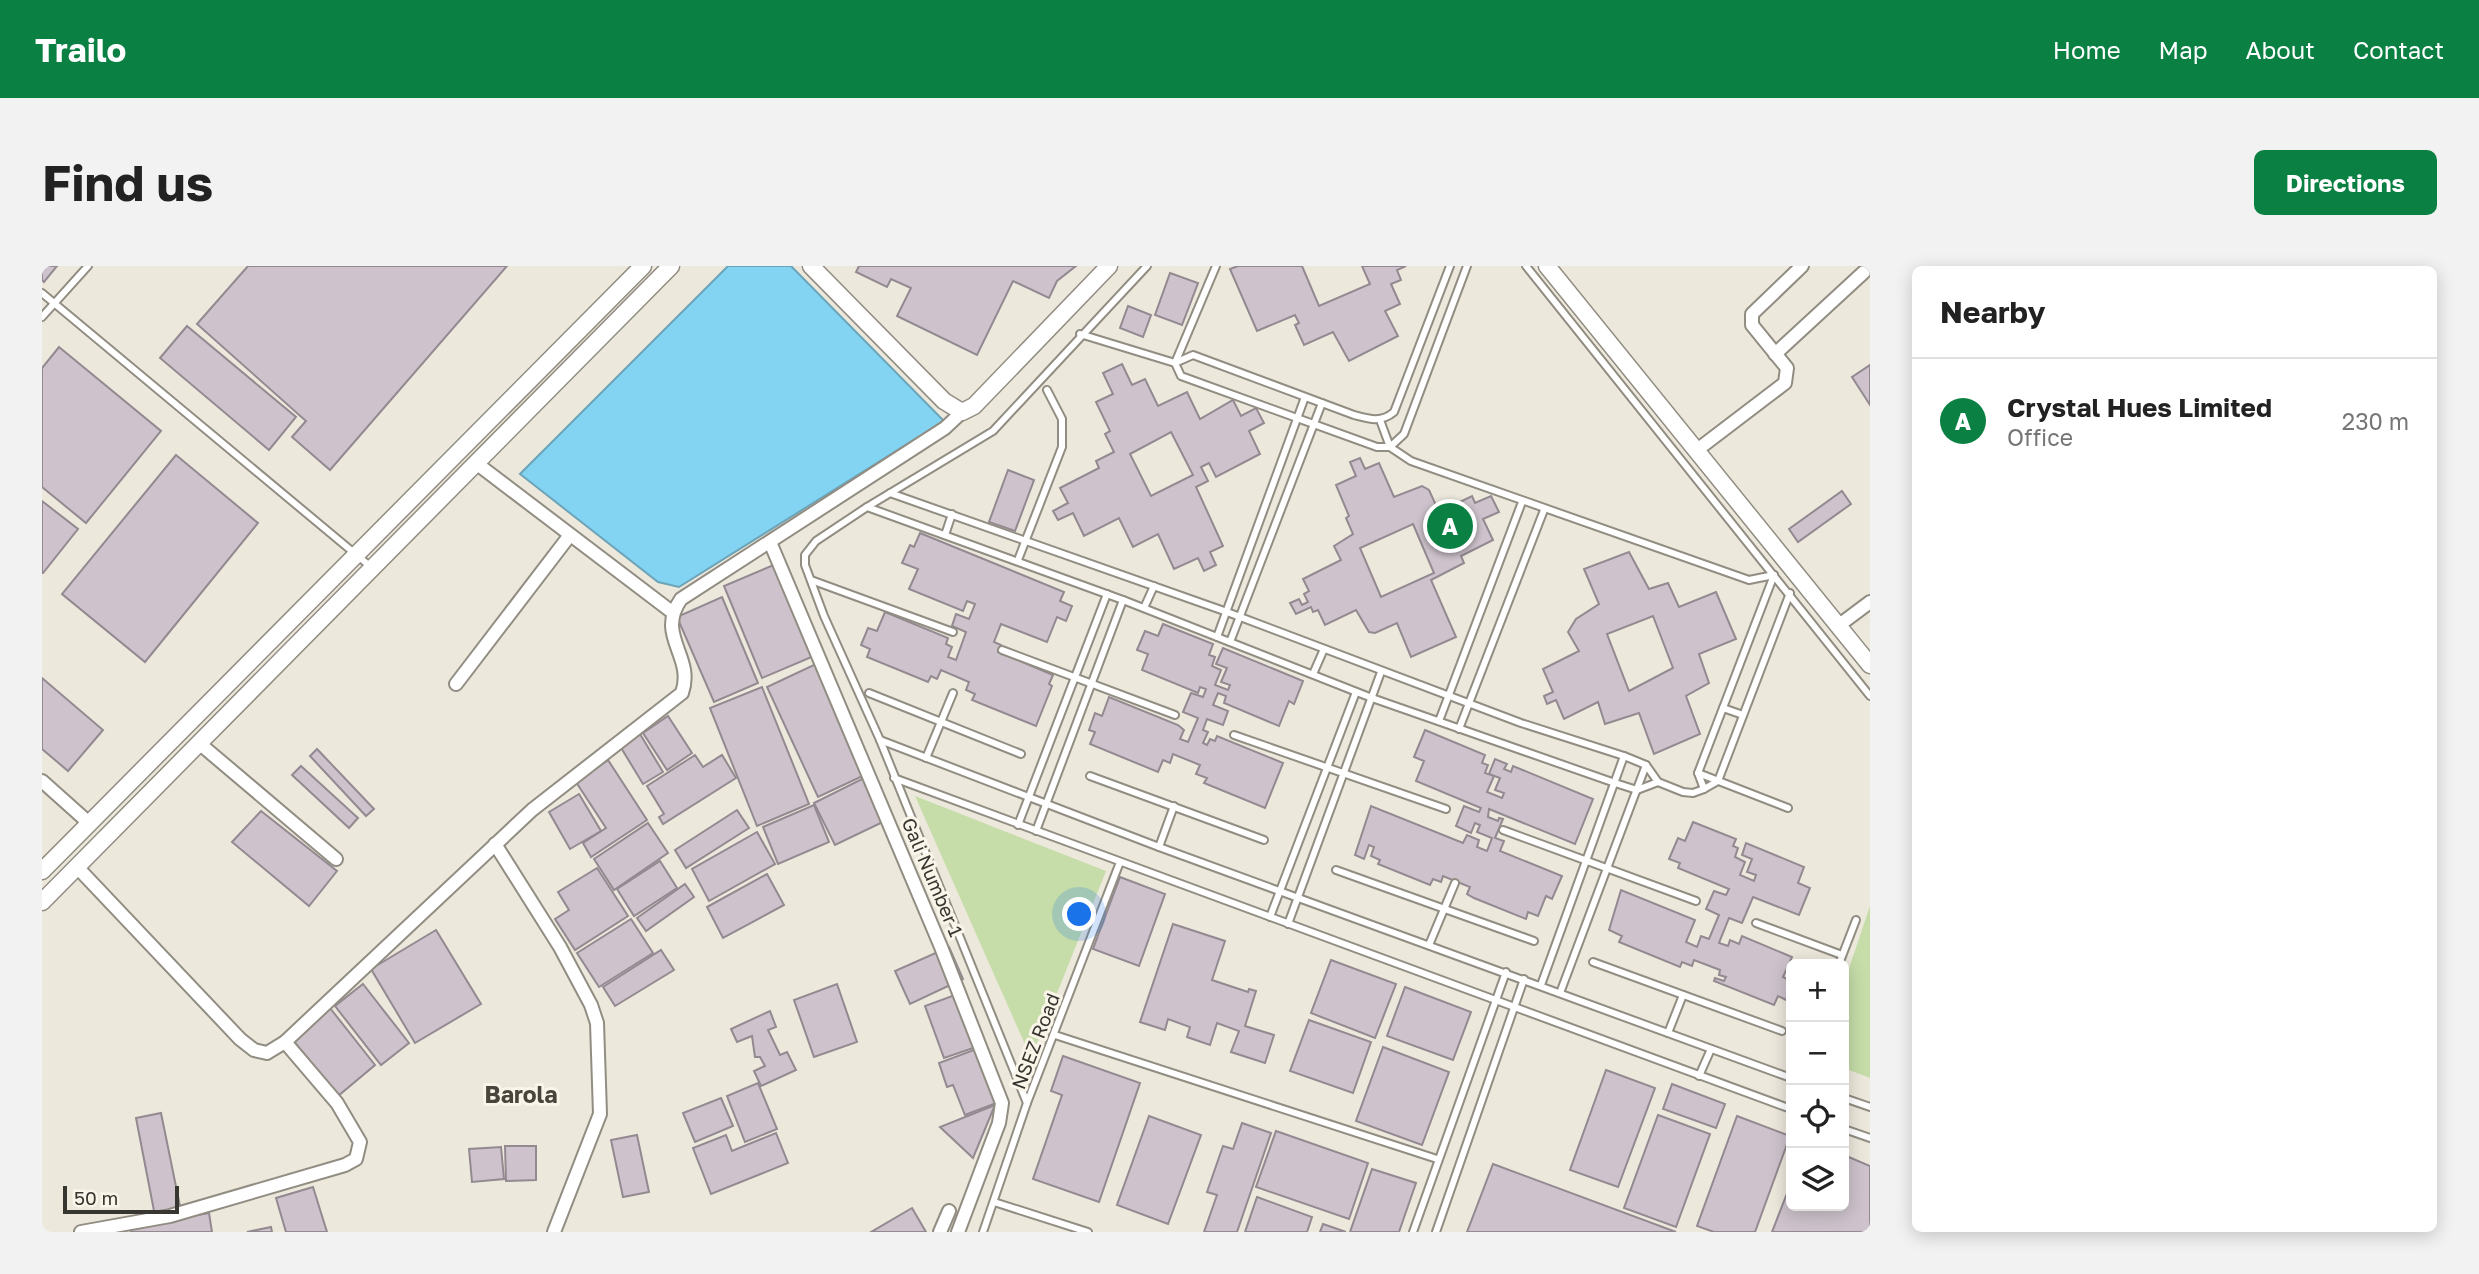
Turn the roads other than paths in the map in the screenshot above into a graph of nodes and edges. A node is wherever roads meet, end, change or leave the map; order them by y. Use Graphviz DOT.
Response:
graph roads {
  1 [pos="88,266"];
  2 [pos="671,266"];
  3 [pos="811,266"];
  4 [pos="1109,266"];
  5 [pos="1147,266"];
  6 [pos="1216,266"];
  7 [pos="1450,266"];
  8 [pos="1467,266"];
  9 [pos="1526,266"];
  10 [pos="1547,266"];
  11 [pos="1802,266"];
  12 [pos="640,267"];
  13 [pos="1865,272"];
  14 [pos="656,282"];
  15 [pos="42,293"];
  16 [pos="54,303"];
  17 [pos="42,317"];
  18 [pos="1425,328"];
  19 [pos="1080,334"];
  20 [pos="1441,335"];
  21 [pos="1775,354"];
  22 [pos="1175,363"];
  23 [pos="1047,390"];
  24 [pos="1305,397"];
  25 [pos="1322,404"];
  26 [pos="962,412"];
  27 [pos="1298,418"];
  28 [pos="1380,420"];
  29 [pos="1314,424"];
  30 [pos="1390,447"];
  31 [pos="1697,450"];
  32 [pos="476,463"];
  33 [pos="890,493"];
  34 [pos="1522,502"];
  35 [pos="867,507"];
  36 [pos="1544,510"];
  37 [pos="952,514"];
  38 [pos="1262,514"];
  39 [pos="1279,521"];
  40 [pos="570,534"];
  41 [pos="945,535"];
  42 [pos="1025,541"];
  43 [pos="770,542"];
  44 [pos="356,556"];
  45 [pos="1018,560"];
  46 [pos="372,568"];
  47 [pos="1774,575"];
  48 [pos="811,580"];
  49 [pos="1154,586"];
  50 [pos="1790,593"];
  51 [pos="1107,594"];
  52 [pos="1123,600"];
  53 [pos="1870,602"];
  54 [pos="1144,608"];
  55 [pos="672,612"];
  56 [pos="1227,612"];
  57 [pos="1241,617"];
  58 [pos="1838,626"];
  59 [pos="953,632"];
  60 [pos="1217,637"];
  61 [pos="1230,642"];
  62 [pos="1324,649"];
  63 [pos="1002,650"];
  64 [pos="1870,665"];
  65 [pos="1381,672"];
  66 [pos="1314,674"];
  67 [pos="1074,676"];
  68 [pos="1090,682"];
  69 [pos="456,684"];
  70 [pos="1356,692"];
  71 [pos="869,693"];
  72 [pos="953,693"];
  73 [pos="1448,695"];
  74 [pos="1870,696"];
  75 [pos="1372,698"];
  76 [pos="1470,703"];
  77 [pos="1723,708"];
  78 [pos="1175,715"];
  79 [pos="1743,716"];
  80 [pos="1439,721"];
  81 [pos="940,723"];
  82 [pos="1459,729"];
  83 [pos="1234,735"];
  84 [pos="880,740"];
  85 [pos="199,744"];
  86 [pos="1021,754"];
  87 [pos="1624,756"];
  88 [pos="926,758"];
  89 [pos="1646,765"];
  90 [pos="1327,767"];
  91 [pos="1698,773"];
  92 [pos="1345,774"];
  93 [pos="1090,776"];
  94 [pos="894,778"];
  95 [pos="42,781"];
  96 [pos="1718,781"];
  97 [pos="1658,782"];
  98 [pos="1615,783"];
  99 [pos="1704,789"];
  100 [pos="1637,790"];
  101 [pos="1027,798"];
  102 [pos="1045,803"];
  103 [pos="1174,806"];
  104 [pos="1788,808"];
  105 [pos="1447,809"];
  106 [pos="89,823"];
  107 [pos="1018,825"];
  108 [pos="1503,830"];
  109 [pos="1036,831"];
  110 [pos="1264,840"];
  111 [pos="495,844"];
  112 [pos="1159,848"];
  113 [pos="336,859"];
  114 [pos="1587,860"];
  115 [pos="1119,862"];
  116 [pos="77,867"];
  117 [pos="1607,868"];
  118 [pos="1336,870"];
  119 [pos="42,871"];
  120 [pos="1455,883"];
  121 [pos="1280,891"];
  122 [pos="1299,898"];
  123 [pos="1696,901"];
  124 [pos="42,902"];
  125 [pos="1444,909"];
  126 [pos="1270,917"];
  127 [pos="1856,920"];
  128 [pos="1756,923"];
  129 [pos="1288,924"];
  130 [pos="1534,941"];
  131 [pos="1429,945"];
  132 [pos="1842,955"];
  133 [pos="1841,959"];
  134 [pos="1593,962"];
  135 [pos="1507,972"];
  136 [pos="1524,979"];
  137 [pos="1541,985"];
  138 [pos="1559,993"];
  139 [pos="1683,995"];
  140 [pos="1496,1002"];
  141 [pos="1515,1009"];
  142 [pos="1782,1031"];
  143 [pos="1668,1033"];
  144 [pos="1055,1035"];
  145 [pos="285,1041"];
  146 [pos="1711,1049"];
  147 [pos="1699,1076"];
  148 [pos="1786,1076"];
  149 [pos="1849,1100"];
  150 [pos="1027,1103"];
  151 [pos="1870,1107"];
  152 [pos="1786,1108"];
  153 [pos="1849,1131"];
  154 [pos="1870,1138"];
  155 [pos="1437,1158"];
  156 [pos="994,1202"];
  157 [pos="948,1211"];
  158 [pos="81,1232"];
  159 [pos="554,1232"];
  160 [pos="940,1232"];
  161 [pos="958,1232"];
  162 [pos="983,1232"];
  163 [pos="1088,1232"];
  164 [pos="1413,1232"];
  165 [pos="1436,1232"];
  1 -- 16 [label="lane"];
  2 -- 14 [label="street"];
  3 -- 26 [label="street"];
  4 -- 26 [label="street"];
  5 -- 19 [label="lane"];
  6 -- 22 [label="lane"];
  7 -- 18 [label="lane"];
  8 -- 20 [label="lane"];
  9 -- 47 [label="lane"];
  10 -- 31 [label="street"];
  11 -- 21 [label="street"];
  12 -- 14 [label="street"];
  12 -- 44 [label="street"];
  13 -- 21 [label="street"];
  14 -- 32 [label="street"];
  15 -- 16 [label="lane"];
  16 -- 17 [label="lane"];
  16 -- 44 [label="lane"];
  18 -- 20 [label="lane"];
  18 -- 28 [label="lane"];
  19 -- 22 [label="lane"];
  19 -- 33 [label="lane"];
  20 -- 30 [label="lane"];
  21 -- 31 [label="street"];
  22 -- 24 [label="lane"];
  22 -- 27 [label="lane"];
  23 -- 42 [label="lane"];
  24 -- 25 [label="lane"];
  24 -- 27 [label="lane"];
  25 -- 28 [label="lane"];
  25 -- 29 [label="lane"];
  26 -- 43 [label="street"];
  27 -- 29 [label="lane"];
  27 -- 38 [label="lane"];
  28 -- 30 [label="lane"];
  29 -- 30 [label="lane"];
  29 -- 39 [label="lane"];
  30 -- 34 [label="lane"];
  31 -- 58 [label="street"];
  32 -- 40 [label="street"];
  32 -- 46 [label="street"];
  33 -- 35 [label="lane"];
  33 -- 37 [label="lane"];
  34 -- 36 [label="lane"];
  34 -- 73 [label="lane"];
  35 -- 41 [label="lane"];
  35 -- 48 [label="lane"];
  36 -- 47 [label="lane"];
  36 -- 76 [label="lane"];
  37 -- 41 [label="lane"];
  37 -- 42 [label="lane"];
  38 -- 39 [label="lane"];
  38 -- 56 [label="lane"];
  39 -- 57 [label="lane"];
  40 -- 55 [label="street"];
  40 -- 69 [label="street"];
  41 -- 45 [label="lane"];
  42 -- 45 [label="lane"];
  42 -- 49 [label="lane"];
  43 -- 55 [label="street"];
  43 -- 161 [label="street, Gali Number 1"];
  44 -- 46 [label="lane"];
  44 -- 106 [label="street"];
  45 -- 51 [label="lane"];
  46 -- 85 [label="street"];
  47 -- 50 [label="lane"];
  47 -- 77 [label="lane"];
  48 -- 59 [label="lane"];
  48 -- 84 [label="lane"];
  49 -- 54 [label="lane"];
  49 -- 56 [label="lane"];
  50 -- 74 [label="lane"];
  50 -- 79 [label="lane"];
  51 -- 52 [label="lane"];
  51 -- 67 [label="lane"];
  52 -- 54 [label="lane"];
  52 -- 68 [label="lane"];
  53 -- 58 [label="street"];
  54 -- 60 [label="lane"];
  55 -- 111 [label="street"];
  56 -- 57 [label="lane"];
  56 -- 60 [label="lane"];
  57 -- 61 [label="lane"];
  57 -- 62 [label="lane"];
  58 -- 64 [label="street"];
  60 -- 61 [label="lane"];
  61 -- 66 [label="lane"];
  62 -- 65 [label="lane"];
  62 -- 66 [label="lane"];
  63 -- 67 [label="lane"];
  65 -- 73 [label="lane"];
  65 -- 75 [label="lane"];
  66 -- 70 [label="lane"];
  67 -- 68 [label="lane"];
  67 -- 101 [label="lane"];
  68 -- 78 [label="lane"];
  68 -- 102 [label="lane"];
  70 -- 75 [label="lane"];
  70 -- 90 [label="lane"];
  71 -- 81 [label="lane"];
  72 -- 81 [label="lane"];
  73 -- 76 [label="lane"];
  73 -- 80 [label="lane"];
  75 -- 80 [label="lane"];
  75 -- 92 [label="lane"];
  76 -- 82 [label="lane"];
  76 -- 87 [label="lane"];
  77 -- 79 [label="lane"];
  77 -- 91 [label="lane"];
  79 -- 96 [label="lane"];
  80 -- 82 [label="lane"];
  81 -- 86 [label="lane"];
  81 -- 88 [label="lane"];
  82 -- 98 [label="lane"];
  83 -- 90 [label="lane"];
  84 -- 88 [label="lane"];
  84 -- 94 [label="lane"];
  85 -- 113 [label="street"];
  85 -- 116 [label="street"];
  87 -- 89 [label="lane"];
  87 -- 98 [label="lane"];
  88 -- 101 [label="lane"];
  89 -- 97 [label="lane"];
  89 -- 100 [label="lane"];
  90 -- 92 [label="lane"];
  90 -- 121 [label="lane"];
  91 -- 96 [label="lane"];
  91 -- 99 [label="lane"];
  92 -- 105 [label="lane"];
  92 -- 122 [label="lane"];
  93 -- 103 [label="lane"];
  94 -- 107 [label="lane"];
  94 -- 150 [label="lane"];
  95 -- 106 [label="street"];
  96 -- 99 [label="lane"];
  96 -- 104 [label="lane"];
  97 -- 99 [label="lane"];
  97 -- 100 [label="lane"];
  98 -- 100 [label="lane"];
  98 -- 114 [label="lane"];
  100 -- 117 [label="lane"];
  101 -- 102 [label="lane"];
  101 -- 107 [label="lane"];
  102 -- 109 [label="lane"];
  102 -- 112 [label="lane"];
  103 -- 110 [label="lane"];
  103 -- 112 [label="lane"];
  106 -- 119 [label="street"];
  107 -- 109 [label="lane"];
  108 -- 114 [label="lane"];
  109 -- 115 [label="lane"];
  111 -- 145 [label="street"];
  111 -- 159 [label="street"];
  112 -- 121 [label="lane"];
  114 -- 117 [label="lane"];
  114 -- 137 [label="lane"];
  115 -- 126 [label="lane"];
  115 -- 144 [label="lane, NSEZ Road"];
  116 -- 124 [label="street"];
  116 -- 145 [label="street"];
  117 -- 123 [label="lane"];
  117 -- 138 [label="lane"];
  118 -- 125 [label="lane"];
  120 -- 125 [label="lane"];
  121 -- 122 [label="lane"];
  121 -- 126 [label="lane"];
  122 -- 129 [label="lane"];
  122 -- 131 [label="lane"];
  125 -- 130 [label="lane"];
  125 -- 131 [label="lane"];
  126 -- 129 [label="lane"];
  127 -- 132 [label="lane"];
  128 -- 132 [label="lane"];
  129 -- 140 [label="lane"];
  131 -- 135 [label="lane"];
  132 -- 133 [label="lane"];
  134 -- 139 [label="lane"];
  135 -- 136 [label="lane"];
  135 -- 140 [label="lane"];
  136 -- 137 [label="lane"];
  136 -- 141 [label="lane"];
  137 -- 138 [label="lane"];
  138 -- 143 [label="lane"];
  139 -- 142 [label="lane"];
  139 -- 143 [label="lane"];
  140 -- 141 [label="lane"];
  140 -- 155 [label="lane"];
  141 -- 147 [label="lane"];
  141 -- 165 [label="lane"];
  143 -- 146 [label="lane"];
  144 -- 150 [label="lane, NSEZ Road"];
  144 -- 155 [label="lane"];
  145 -- 158 [label="street"];
  146 -- 147 [label="lane"];
  146 -- 148 [label="lane"];
  147 -- 152 [label="lane"];
  149 -- 151 [label="lane"];
  150 -- 156 [label="lane, NSEZ Road"];
  153 -- 154 [label="lane"];
  155 -- 164 [label="lane"];
  156 -- 162 [label="lane, NSEZ Road"];
  156 -- 163 [label="lane"];
  157 -- 160 [label="street"];
}
